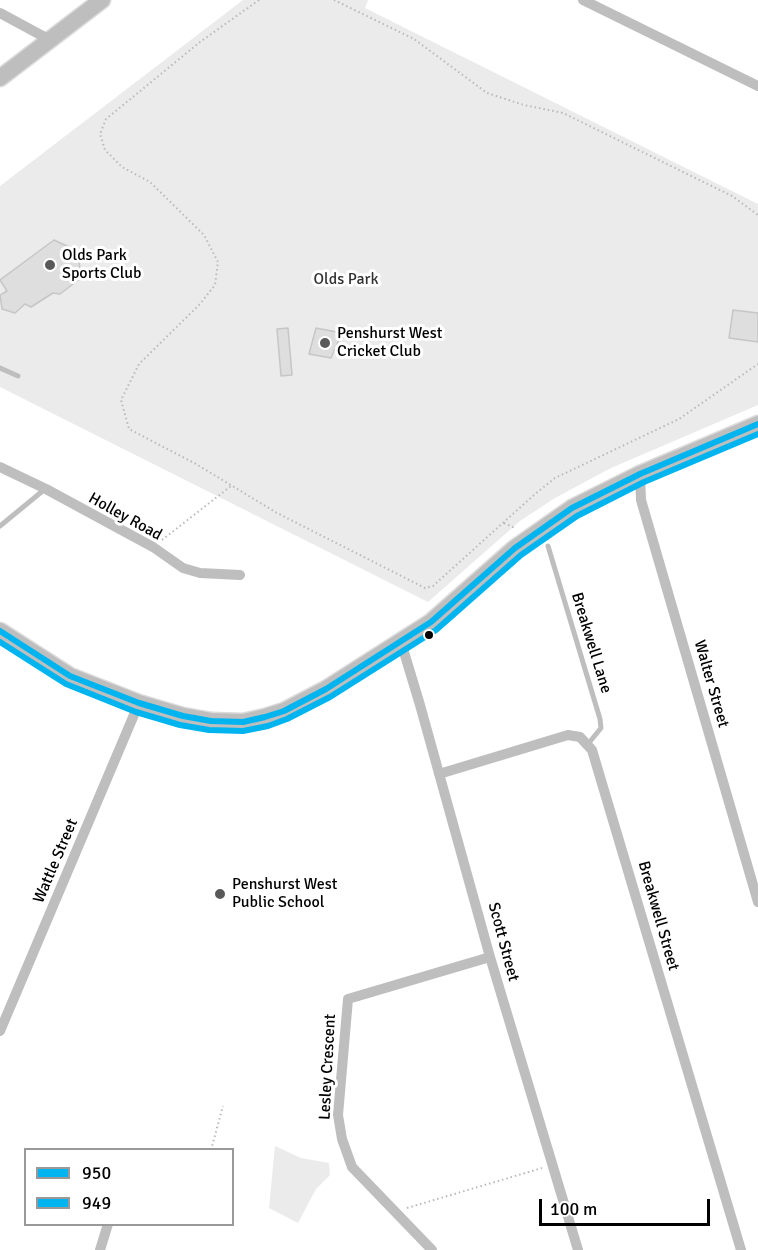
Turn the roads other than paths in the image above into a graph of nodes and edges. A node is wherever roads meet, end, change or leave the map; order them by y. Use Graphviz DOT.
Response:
graph roads {
  1 [pos="102,0"];
  2 [pos="583,0"];
  3 [pos="0,13"];
  4 [pos="50,40"];
  5 [pos="0,78"];
  6 [pos="758,86"];
  7 [pos="0,368"];
  8 [pos="18,376"];
  9 [pos="758,424"];
  10 [pos="0,466"];
  11 [pos="640,474"];
  12 [pos="46,489"];
  13 [pos="0,526"];
  14 [pos="549,546"];
  15 [pos="240,575"];
  16 [pos="0,631"];
  17 [pos="399,643"];
  18 [pos="139,703"];
  19 [pos="588,744"];
  20 [pos="439,774"];
  21 [pos="758,902"];
  22 [pos="490,957"];
  23 [pos="0,1031"];
  24 [pos="107,1226"];
  25 [pos="100,1250"];
  26 [pos="432,1250"];
  27 [pos="578,1250"];
  28 [pos="741,1250"];
  1 -- 4 [label="main road"];
  2 -- 6 [label="street"];
  3 -- 4 [label="street"];
  4 -- 5 [label="main road"];
  7 -- 8 [label="lane"];
  9 -- 11 [label="main road"];
  10 -- 12 [label="street, Holley Road"];
  11 -- 17 [label="main road"];
  11 -- 21 [label="street, Walter Street"];
  12 -- 13 [label="lane"];
  12 -- 15 [label="street, Holley Road"];
  14 -- 19 [label="lane, Breakwell Lane"];
  16 -- 18 [label="main road"];
  17 -- 18 [label="main road"];
  17 -- 20 [label="street, Scott Street"];
  18 -- 23 [label="street, Wattle Street"];
  19 -- 20 [label="street"];
  19 -- 28 [label="street, Breakwell Street"];
  20 -- 22 [label="street, Scott Street"];
  22 -- 26 [label="street, Lesley Crescent"];
  22 -- 27 [label="street, Scott Street"];
  24 -- 25 [label="street"];
}
